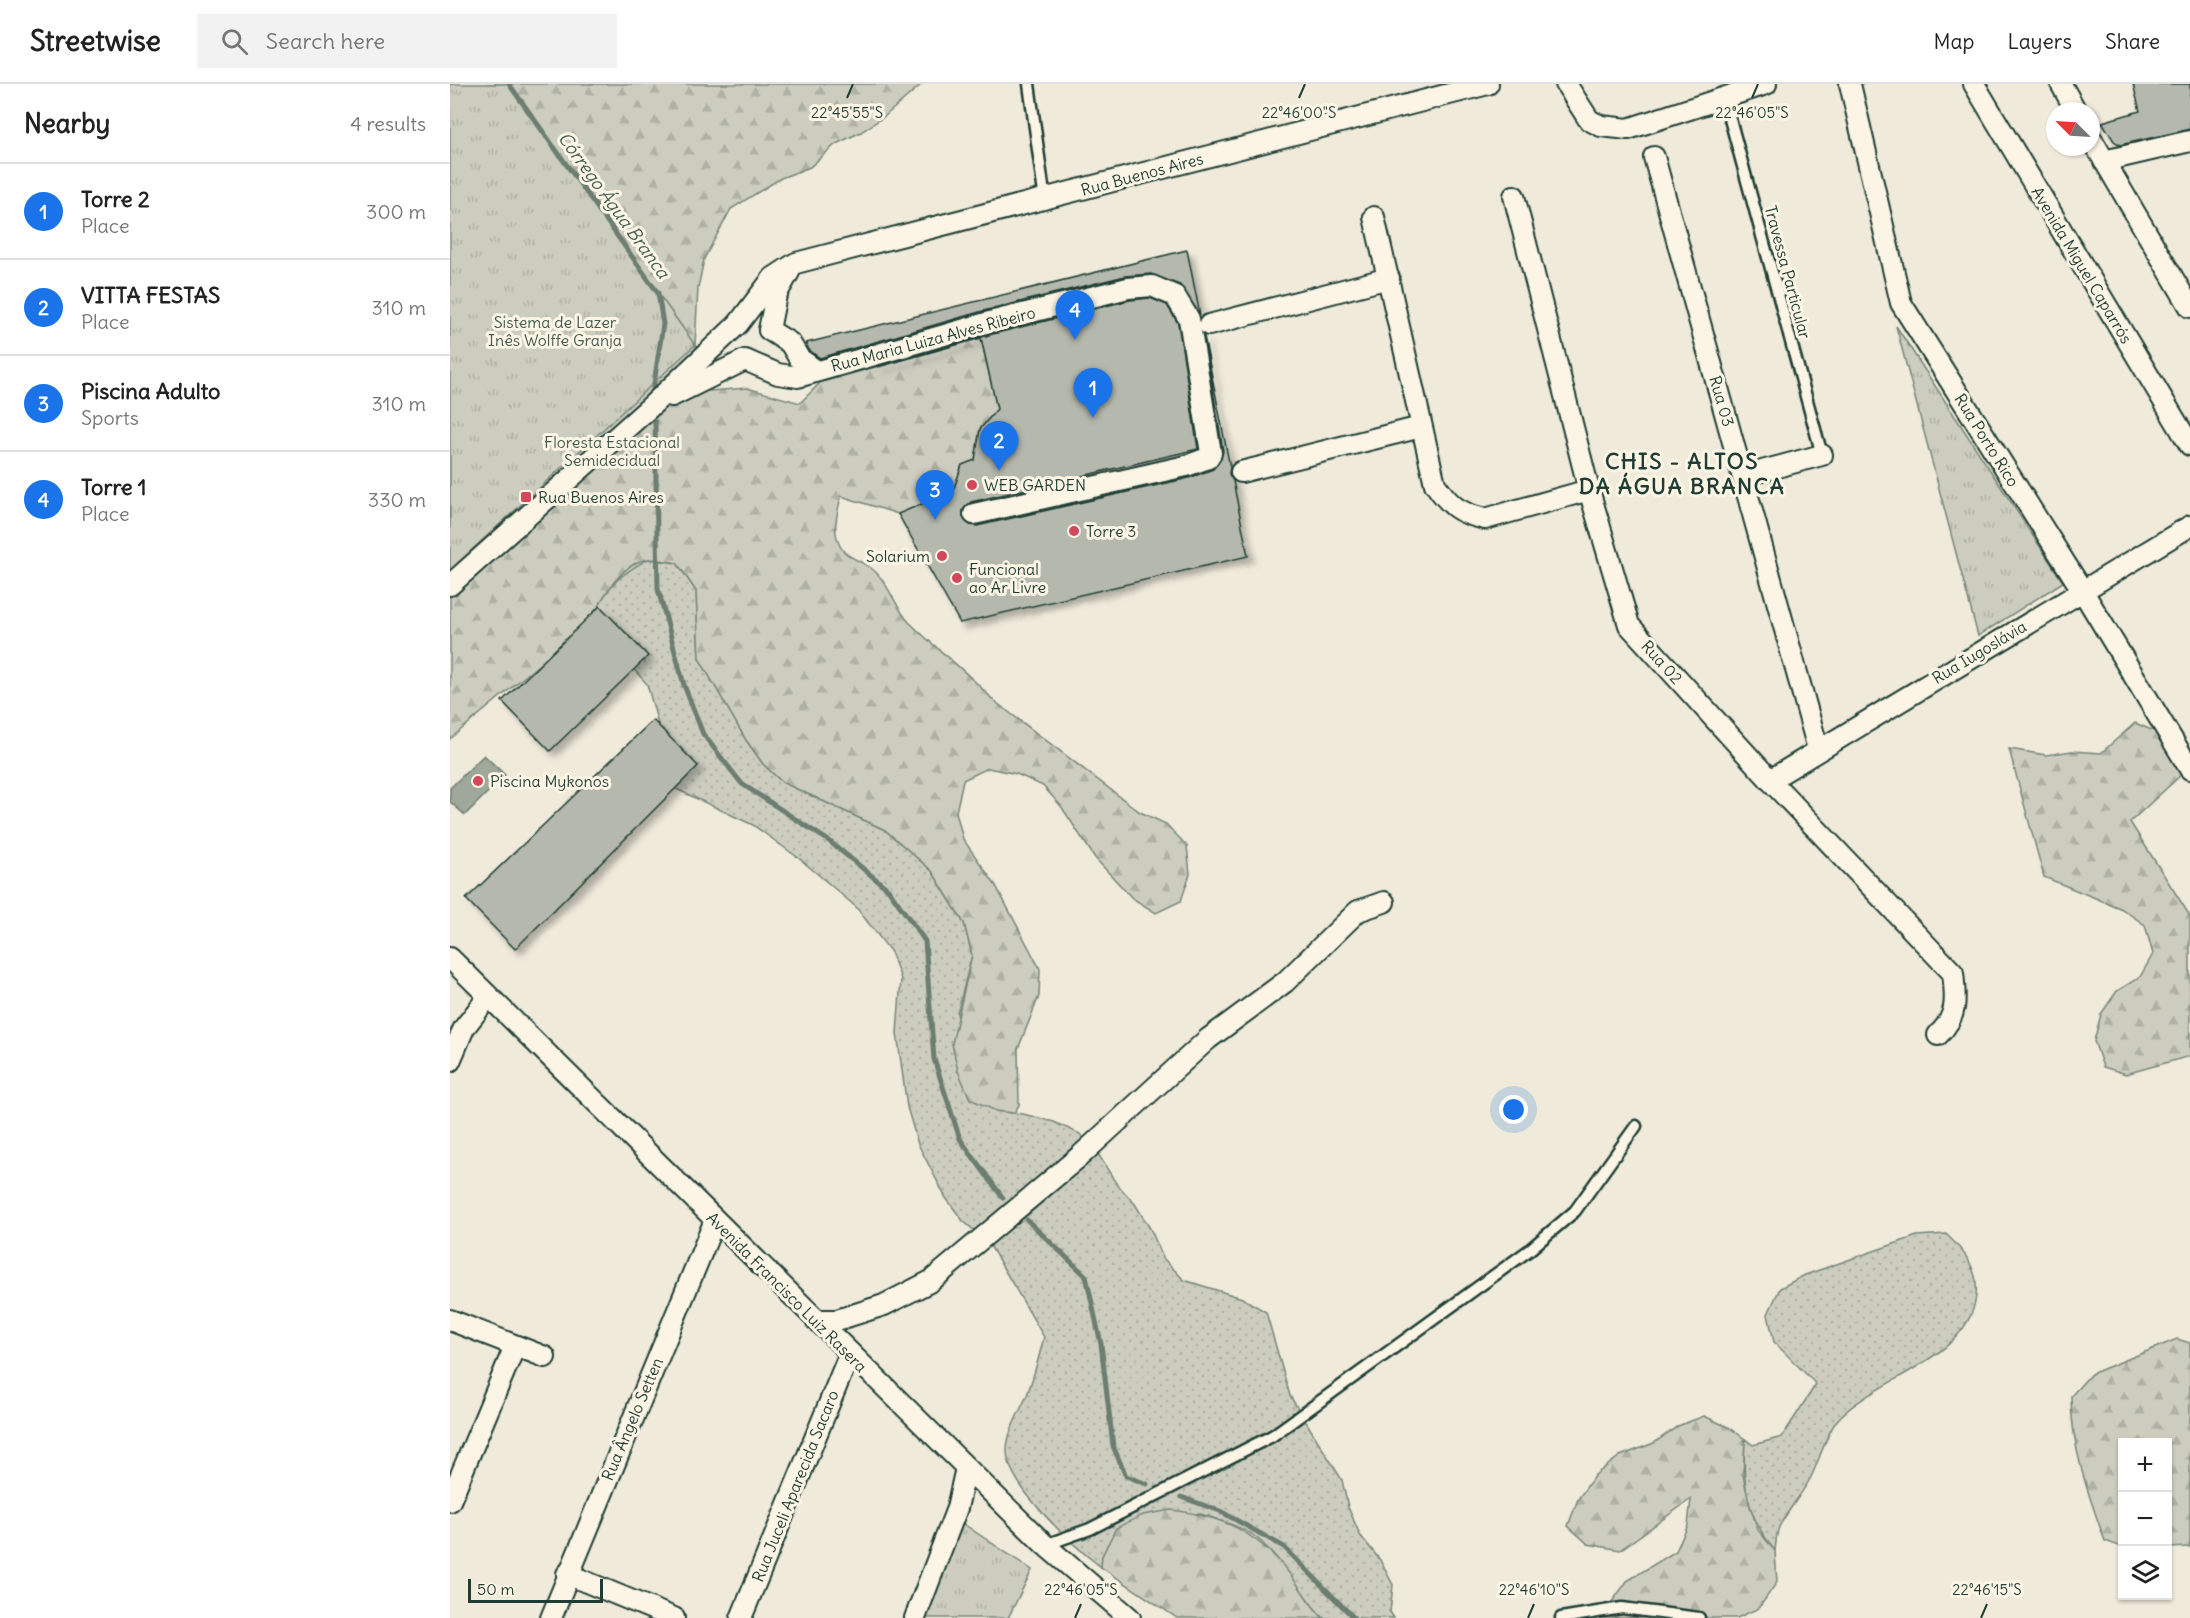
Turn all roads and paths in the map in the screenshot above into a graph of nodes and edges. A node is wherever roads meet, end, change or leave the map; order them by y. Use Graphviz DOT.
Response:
graph roads {
  1 [pos="1029,84"];
  2 [pos="1488,84"];
  3 [pos="1566,84"];
  4 [pos="1766,84"];
  5 [pos="1850,84"];
  6 [pos="1974,84"];
  7 [pos="2061,84"];
  8 [pos="1724,97"];
  9 [pos="2071,102"];
  10 [pos="2190,141"];
  11 [pos="2100,154"];
  12 [pos="1654,157"];
  13 [pos="2104,161"];
  14 [pos="1514,196"];
  15 [pos="1045,201"];
  16 [pos="1374,217"];
  17 [pos="796,263"];
  18 [pos="1389,278"];
  19 [pos="2190,307"];
  20 [pos="738,324"];
  21 [pos="1209,325"];
  22 [pos="769,330"];
  23 [pos="745,360"];
  24 [pos="817,371"];
  25 [pos="650,408"];
  26 [pos="1421,427"];
  27 [pos="2190,446"];
  28 [pos="1822,455"];
  29 [pos="1241,472"];
  30 [pos="1743,476"];
  31 [pos="1589,490"];
  32 [pos="974,514"];
  33 [pos="2190,526"];
  34 [pos="450,585"];
  35 [pos="2082,590"];
  36 [pos="1818,749"];
  37 [pos="2190,768"];
  38 [pos="1770,780"];
  39 [pos="1384,902"];
  40 [pos="450,958"];
  41 [pos="488,997"];
  42 [pos="1938,1035"];
  43 [pos="450,1061"];
  44 [pos="1636,1126"];
  45 [pos="715,1220"];
  46 [pos="450,1320"];
  47 [pos="816,1320"];
  48 [pos="514,1346"];
  49 [pos="850,1353"];
  50 [pos="545,1358"];
  51 [pos="966,1468"];
  52 [pos="450,1501"];
  53 [pos="1045,1545"];
  54 [pos="567,1574"];
  55 [pos="1124,1616"];
  56 [pos="550,1618"];
  57 [pos="674,1618"];
  58 [pos="741,1618"];
  59 [pos="915,1618"];
  60 [pos="1561,1618"];
  61 [pos="1699,1618"];
  1 -- 15 [label="lane"];
  2 -- 15 [label="street, Rua Buenos Aires"];
  3 -- 8 [label="street"];
  4 -- 8 [label="street"];
  5 -- 35 [label="street, Rua Porto Rico"];
  6 -- 27 [label="street, Avenida Miguel Caparrós"];
  7 -- 9 [label="street"];
  8 -- 28 [label="lane, Travessa Particular"];
  10 -- 13 [label="street"];
  11 -- 13 [label="street"];
  12 -- 30 [label="street, Rua 03"];
  13 -- 19 [label="street"];
  14 -- 31 [label="street, Rua 02"];
  15 -- 17 [label="street, Rua Buenos Aires"];
  16 -- 18 [label="street"];
  17 -- 20 [label="street, Rua Buenos Aires"];
  17 -- 22 [label="street, Rua Buenos Aires"];
  18 -- 21 [label="street"];
  18 -- 26 [label="street"];
  20 -- 22 [label="street"];
  20 -- 23 [label="street, Rua Buenos Aires"];
  20 -- 25 [label="street, Rua Buenos Aires"];
  22 -- 23 [label="street, Rua Buenos Aires"];
  22 -- 24 [label="street"];
  23 -- 24 [label="street"];
  23 -- 25 [label="street, Rua Buenos Aires"];
  24 -- 32 [label="street, Rua Maria Luiza Alves Ribeiro"];
  25 -- 34 [label="street, Rua Buenos Aires"];
  26 -- 29 [label="street"];
  26 -- 31 [label="street"];
  28 -- 30 [label="street"];
  30 -- 36 [label="street, Rua 03"];
  31 -- 38 [label="street, Rua 02"];
  33 -- 35 [label="street, Rua Iugoslávia"];
  35 -- 36 [label="street, Rua Iugoslávia"];
  35 -- 37 [label="street, Rua Porto Rico"];
  36 -- 38 [label="street, Rua Iugoslávia"];
  38 -- 42 [label="street, Rua 02"];
  39 -- 47 [label="street"];
  40 -- 41 [label="street, Avenida Francisco Luiz Rasera"];
  41 -- 43 [label="street"];
  41 -- 45 [label="street, Avenida Francisco Luiz Rasera"];
  44 -- 53 [label="lane"];
  45 -- 47 [label="street, Avenida Francisco Luiz Rasera"];
  45 -- 54 [label="street, Rua Ângelo Setten"];
  46 -- 48 [label="street"];
  47 -- 49 [label="street, Avenida Francisco Luiz Rasera"];
  48 -- 50 [label="street"];
  48 -- 52 [label="street"];
  49 -- 51 [label="street, Avenida Francisco Luiz Rasera"];
  49 -- 58 [label="street, Rua Juceli Aparecida Sacaro"];
  51 -- 53 [label="street, Avenida Francisco Luiz Rasera"];
  51 -- 59 [label="street"];
  53 -- 55 [label="street, Avenida Francisco Luiz Rasera"];
  54 -- 56 [label="street, Rua Ângelo Setten"];
  54 -- 57 [label="street"];
  60 -- 61 [label="lane"];
}
